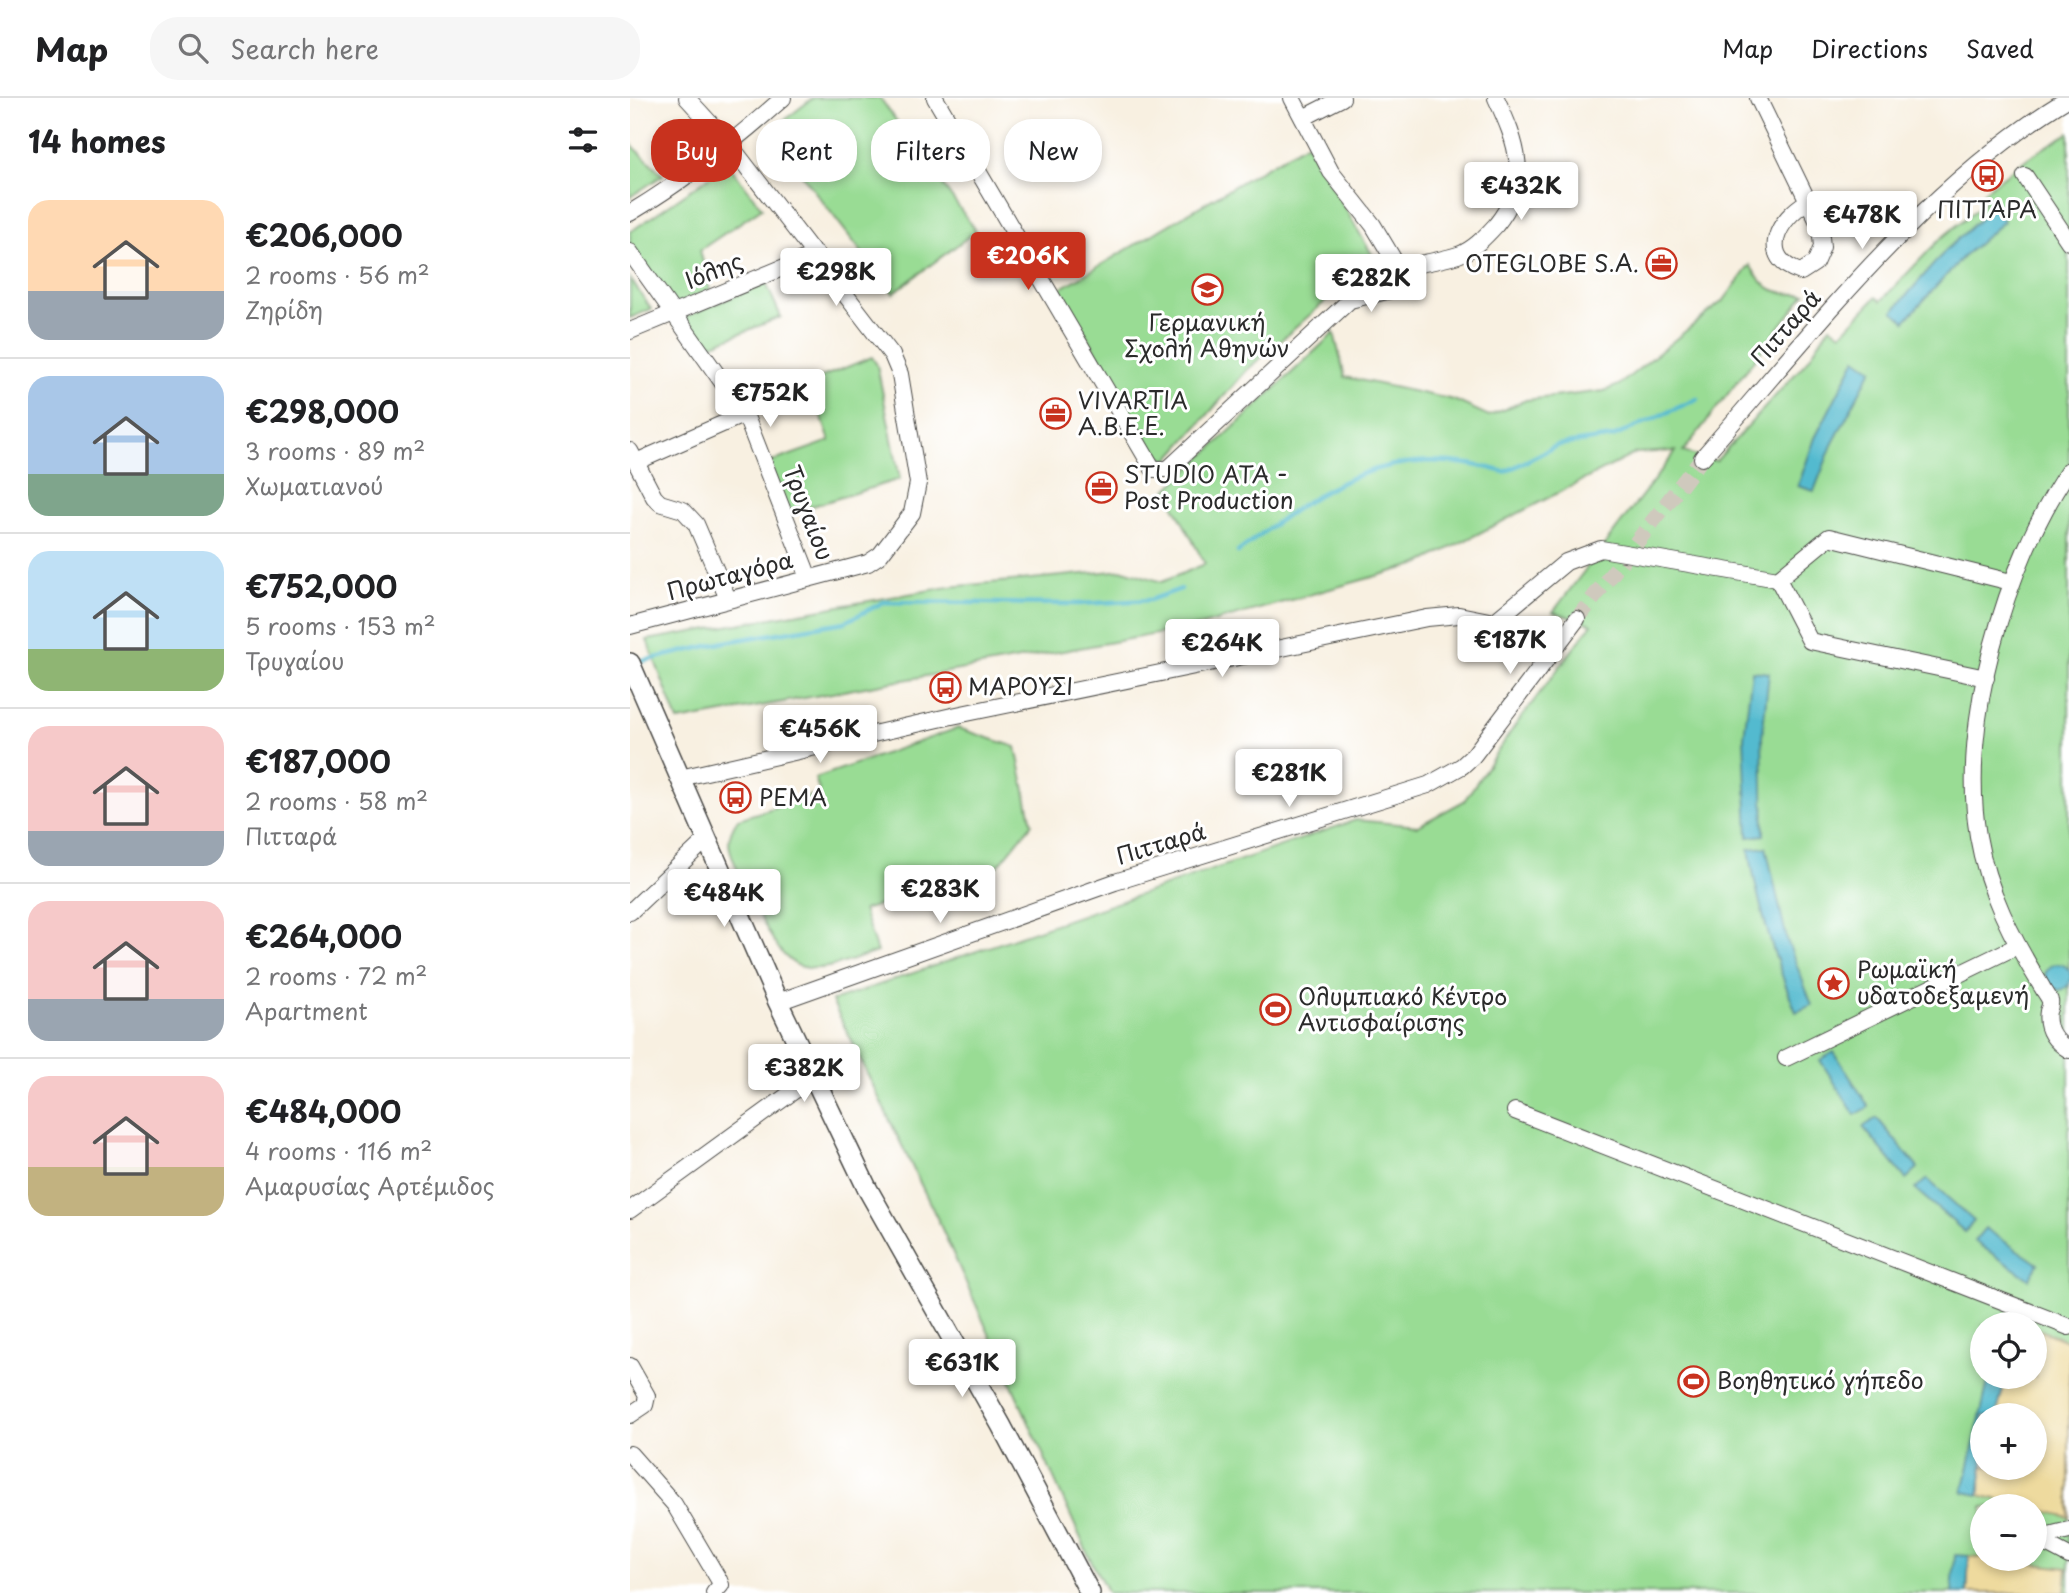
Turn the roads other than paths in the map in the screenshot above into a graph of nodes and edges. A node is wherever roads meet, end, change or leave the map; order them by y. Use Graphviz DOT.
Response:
graph roads {
  1 [pos="687,98"];
  2 [pos="783,98"];
  3 [pos="935,98"];
  4 [pos="1292,98"];
  5 [pos="1342,98"];
  6 [pos="1496,98"];
  7 [pos="1758,98"];
  8 [pos="2069,98"];
  9 [pos="1303,118"];
  10 [pos="706,119"];
  11 [pos="742,134"];
  12 [pos="742,160"];
  13 [pos="2025,176"];
  14 [pos="679,182"];
  15 [pos="1807,202"];
  16 [pos="630,213"];
  17 [pos="2069,242"];
  18 [pos="630,252"];
  19 [pos="816,254"];
  20 [pos="1399,268"];
  21 [pos="672,312"];
  22 [pos="630,331"];
  23 [pos="745,414"];
  24 [pos="633,457"];
  25 [pos="1702,458"];
  26 [pos="2069,470"];
  27 [pos="809,579"];
  28 [pos="1778,579"];
  29 [pos="2011,582"];
  30 [pos="728,599"];
  31 [pos="1577,619"];
  32 [pos="630,625"];
  33 [pos="1986,678"];
  34 [pos="634,679"];
  35 [pos="680,778"];
  36 [pos="707,839"];
  37 [pos="630,912"];
  38 [pos="2017,946"];
  39 [pos="778,1002"];
  40 [pos="2069,1050"];
  41 [pos="1786,1058"];
  42 [pos="813,1077"];
  43 [pos="1515,1111"];
  44 [pos="630,1210"];
  45 [pos="2069,1327"];
  46 [pos="630,1366"];
  47 [pos="630,1415"];
  48 [pos="630,1454"];
  49 [pos="2069,1530"];
  50 [pos="2047,1535"];
  51 [pos="2047,1544"];
  52 [pos="2069,1556"];
  53 [pos="714,1593"];
  54 [pos="1090,1593"];
  1 -- 10 [label="street"];
  2 -- 11 [label="street"];
  3 -- 20 [label="street"];
  4 -- 9 [label="street"];
  5 -- 9 [label="street"];
  6 -- 20 [label="street"];
  7 -- 15 [label="street"];
  8 -- 25 [label="street, Πιτταρά"];
  9 -- 20 [label="street"];
  12 -- 19 [label="street"];
  13 -- 17 [label="street"];
  14 -- 16 [label="street"];
  18 -- 21 [label="street, Τρυγαίου"];
  19 -- 21 [label="street, Ιόλης"];
  19 -- 27 [label="street, Πρωταγόρα"];
  21 -- 22 [label="street, Ιόλης"];
  21 -- 23 [label="street, Τρυγαίου"];
  23 -- 24 [label="street"];
  23 -- 27 [label="street, Τρυγαίου"];
  24 -- 30 [label="street"];
  26 -- 29 [label="street"];
  27 -- 30 [label="street, Πρωταγόρα"];
  28 -- 29 [label="street"];
  28 -- 33 [label="street"];
  28 -- 35 [label="street"];
  29 -- 33 [label="street"];
  30 -- 32 [label="street, Πρωταγόρα"];
  31 -- 39 [label="street, Πιτταρά"];
  33 -- 38 [label="street"];
  34 -- 35 [label="main road"];
  35 -- 36 [label="main road"];
  36 -- 37 [label="street"];
  36 -- 39 [label="main road"];
  38 -- 40 [label="street"];
  38 -- 41 [label="street"];
  39 -- 42 [label="main road"];
  42 -- 44 [label="street"];
  42 -- 54 [label="main road"];
  43 -- 45 [label="street"];
  46 -- 47 [label="street"];
  48 -- 53 [label="street"];
  49 -- 50 [label="street"];
  51 -- 52 [label="street"];
}
